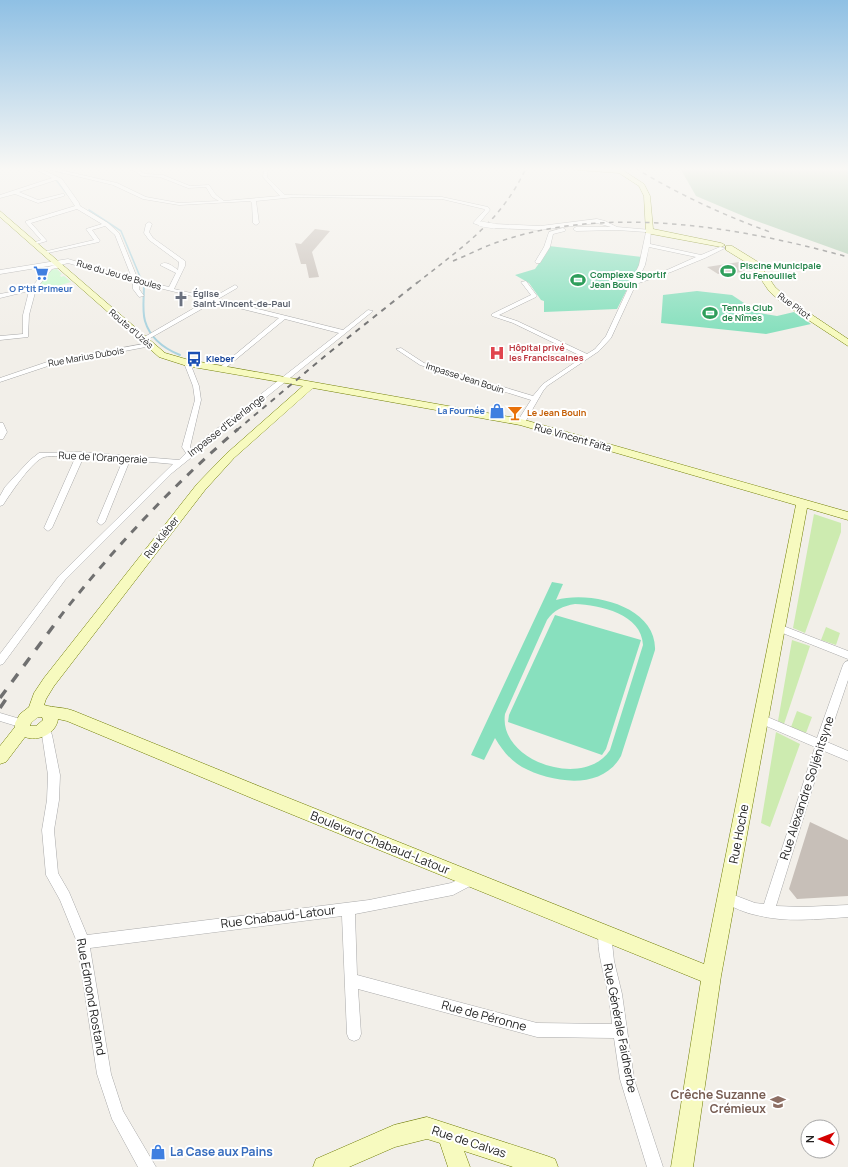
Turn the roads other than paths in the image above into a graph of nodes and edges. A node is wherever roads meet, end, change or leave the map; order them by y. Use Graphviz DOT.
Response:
graph roads {
  1 [pos="11,222"];
  2 [pos="28,222"];
  3 [pos="476,222"];
  4 [pos="585,222"];
  5 [pos="605,222"];
  6 [pos="648,222"];
  7 [pos="106,224"];
  8 [pos="149,224"];
  9 [pos="616,228"];
  10 [pos="649,231"];
  11 [pos="35,244"];
  12 [pos="648,245"];
  13 [pos="724,247"];
  14 [pos="45,253"];
  15 [pos="703,257"];
  16 [pos="538,262"];
  17 [pos="54,265"];
  18 [pos="163,265"];
  19 [pos="0,272"];
  20 [pos="179,273"];
  21 [pos="136,281"];
  22 [pos="524,282"];
  23 [pos="634,283"];
  24 [pos="235,287"];
  25 [pos="33,289"];
  26 [pos="170,289"];
  27 [pos="0,296"];
  28 [pos="141,296"];
  29 [pos="214,300"];
  30 [pos="370,311"];
  31 [pos="284,317"];
  32 [pos="344,332"];
  33 [pos="0,338"];
  34 [pos="146,343"];
  35 [pos="848,343"];
  36 [pos="399,349"];
  37 [pos="586,356"];
  38 [pos="187,363"];
  39 [pos="222,369"];
  40 [pos="0,380"];
  41 [pos="289,380"];
  42 [pos="312,384"];
  43 [pos="535,399"];
  44 [pos="521,422"];
  45 [pos="0,425"];
  46 [pos="0,437"];
  47 [pos="190,453"];
  48 [pos="81,454"];
  49 [pos="127,458"];
  50 [pos="180,462"];
  51 [pos="0,503"];
  52 [pos="802,503"];
  53 [pos="848,516"];
  54 [pos="102,522"];
  55 [pos="48,528"];
  56 [pos="778,628"];
  57 [pos="848,655"];
  58 [pos="0,660"];
  59 [pos="848,665"];
  60 [pos="1,717"];
  61 [pos="43,718"];
  62 [pos="761,719"];
  63 [pos="23,726"];
  64 [pos="820,744"];
  65 [pos="848,756"];
  66 [pos="0,757"];
  67 [pos="470,880"];
  68 [pos="726,898"];
  69 [pos="348,908"];
  70 [pos="768,911"];
  71 [pos="848,911"];
  72 [pos="605,933"];
  73 [pos="83,942"];
  74 [pos="711,976"];
  75 [pos="351,980"];
  76 [pos="620,1031"];
  77 [pos="354,1034"];
  78 [pos="448,1136"];
  79 [pos="148,1167"];
  80 [pos="324,1167"];
  81 [pos="459,1167"];
  82 [pos="547,1167"];
  83 [pos="655,1167"];
  84 [pos="682,1167"];
  1 -- 11 [label="street, Route d'Uzès"];
  2 -- 11 [label="street"];
  3 -- 4 [label="street, bridge"];
  5 -- 9 [label="street, bridge"];
  6 -- 10 [label="street"];
  7 -- 14 [label="street"];
  7 -- 21 [label="street"];
  8 -- 20 [label="street"];
  9 -- 10 [label="street"];
  9 -- 16 [label="street"];
  10 -- 12 [label="street"];
  10 -- 13 [label="street, Rue Pitot"];
  11 -- 14 [label="street, Route d'Uzès"];
  12 -- 15 [label="street"];
  12 -- 23 [label="street"];
  13 -- 15 [label="street"];
  13 -- 35 [label="street, Rue Pitot"];
  14 -- 17 [label="street, Route d'Uzès"];
  15 -- 23 [label="street"];
  17 -- 19 [label="street, Rue du Jeu de Boules"];
  17 -- 21 [label="street, Rue du Jeu de Boules"];
  17 -- 25 [label="street"];
  17 -- 34 [label="street, Route d'Uzès"];
  18 -- 20 [label="street"];
  20 -- 26 [label="street"];
  21 -- 26 [label="street, Rue du Jeu de Boules"];
  21 -- 28 [label="street"];
  22 -- 37 [label="street"];
  23 -- 37 [label="street"];
  24 -- 29 [label="street, Rue Marius Dubois"];
  25 -- 27 [label="street"];
  25 -- 33 [label="street"];
  26 -- 29 [label="street, Rue du Jeu de Boules"];
  29 -- 31 [label="street, Rue du Jeu de Boules"];
  29 -- 34 [label="street, Rue Marius Dubois"];
  30 -- 32 [label="street, Impasse d'Everlange"];
  31 -- 32 [label="street, Rue du Jeu de Boules"];
  31 -- 39 [label="street"];
  32 -- 41 [label="street, Impasse d'Everlange"];
  34 -- 38 [label="street, Route d'Uzès"];
  34 -- 40 [label="street, Rue Marius Dubois"];
  36 -- 43 [label="street, Impasse Jean Bouin"];
  37 -- 43 [label="street"];
  38 -- 39 [label="street, Route d'Uzès"];
  38 -- 47 [label="street"];
  39 -- 41 [label="street, Route d'Uzès"];
  41 -- 42 [label="street, Rue Vincent Faïta"];
  41 -- 47 [label="street, Impasse d'Everlange"];
  42 -- 44 [label="street, Rue Vincent Faïta"];
  42 -- 61 [label="street, Rue Kléber"];
  43 -- 44 [label="street"];
  44 -- 52 [label="street, Rue Vincent Faïta"];
  45 -- 46 [label="street"];
  47 -- 50 [label="street, Impasse d'Everlange"];
  48 -- 49 [label="street, Rue de l'Orangeraie"];
  48 -- 51 [label="street, Rue de l'Orangeraie"];
  48 -- 55 [label="street"];
  49 -- 50 [label="street, Rue de l'Orangeraie"];
  49 -- 54 [label="street"];
  50 -- 58 [label="street, Impasse d'Everlange"];
  52 -- 53 [label="street, Rue Vincent Faïta"];
  52 -- 56 [label="street, Rue Hoche"];
  56 -- 57 [label="street"];
  56 -- 62 [label="street, Rue Hoche"];
  59 -- 64 [label="street, Rue Alexandre Soljénitsyne"];
  60 -- 63 [label="street"];
  61 -- 63 [label="street"];
  61 -- 67 [label="street, Boulevard Chabaud-Latour"];
  61 -- 73 [label="street, Rue Edmond Rostand"];
  62 -- 64 [label="street"];
  62 -- 68 [label="street, Rue Hoche"];
  63 -- 66 [label="street"];
  64 -- 65 [label="street"];
  64 -- 70 [label="street, Rue Alexandre Soljénitsyne"];
  67 -- 69 [label="street, Rue Chabaud-Latour"];
  67 -- 72 [label="street, Boulevard Chabaud-Latour"];
  68 -- 70 [label="street"];
  68 -- 74 [label="street, Rue Hoche"];
  69 -- 73 [label="street, Rue Chabaud-Latour"];
  69 -- 75 [label="street"];
  70 -- 71 [label="street"];
  72 -- 74 [label="street, Boulevard Chabaud-Latour"];
  72 -- 76 [label="street, Rue Générale Faidherbe"];
  73 -- 79 [label="street, Rue Edmond Rostand"];
  74 -- 84 [label="street, Rue Hoche"];
  75 -- 76 [label="street, Rue de Péronne"];
  75 -- 77 [label="street"];
  76 -- 83 [label="street, Rue Générale Faidherbe"];
  78 -- 80 [label="street, Rue de Calvas"];
  78 -- 81 [label="street"];
  78 -- 82 [label="street, Rue de Calvas"];
}
